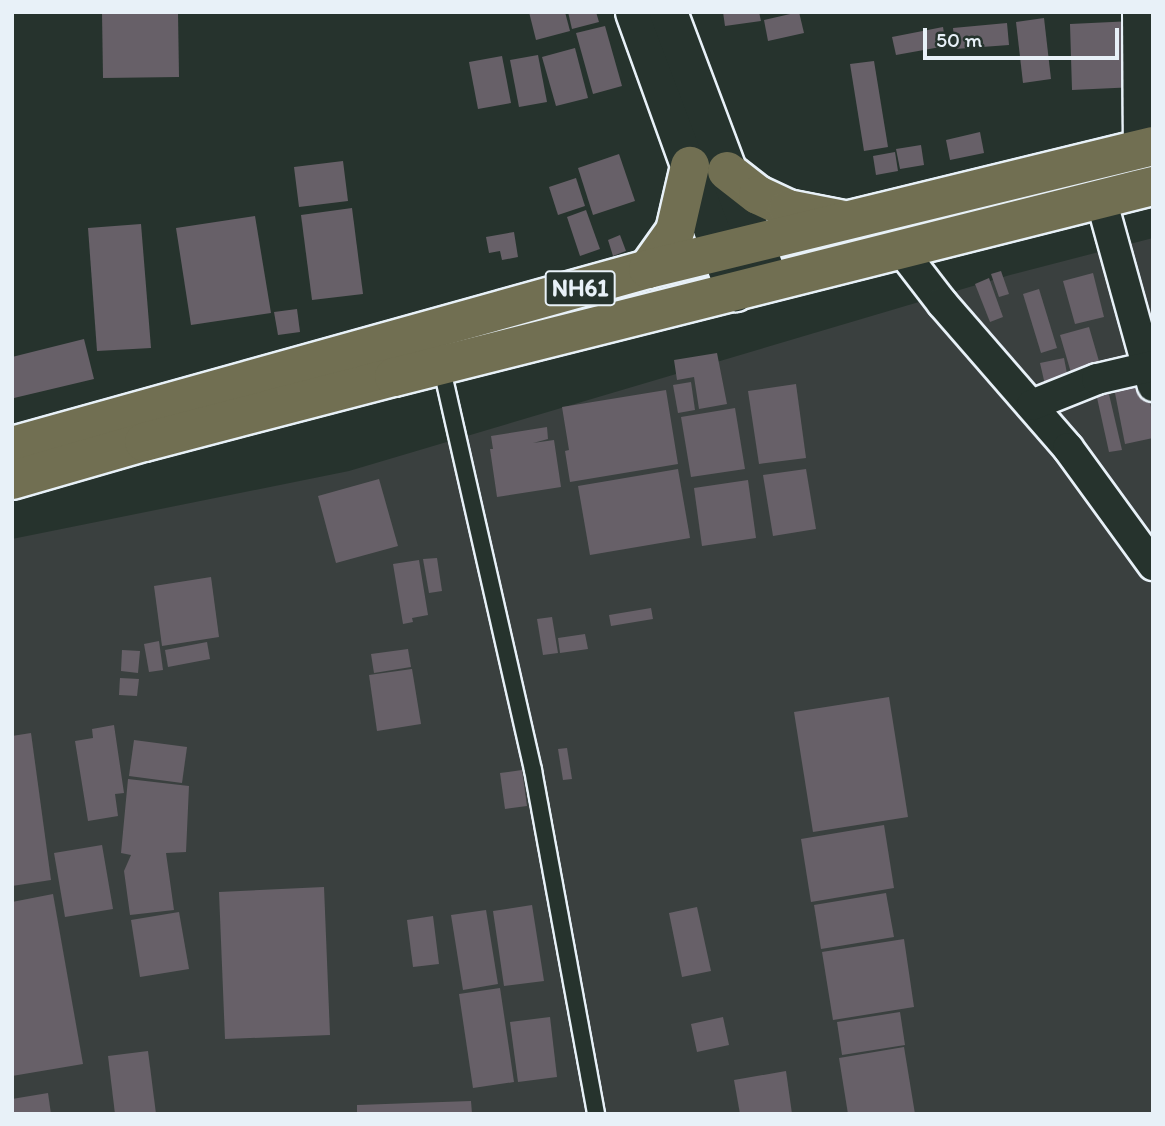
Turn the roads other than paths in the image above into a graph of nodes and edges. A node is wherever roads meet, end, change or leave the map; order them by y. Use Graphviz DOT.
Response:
graph roads {
  1 [pos="634,12"];
  2 [pos="668,12"];
  3 [pos="1138,12"];
  4 [pos="1146,147"];
  5 [pos="690,166"];
  6 [pos="727,171"];
  7 [pos="1153,186"];
  8 [pos="1101,200"];
  9 [pos="857,220"];
  10 [pos="739,248"];
  11 [pos="902,251"];
  12 [pos="649,269"];
  13 [pos="752,288"];
  14 [pos="389,360"];
  15 [pos="441,365"];
  16 [pos="1151,373"];
  17 [pos="1032,405"];
  18 [pos="12,446"];
  19 [pos="12,480"];
  20 [pos="1153,565"];
  21 [pos="596,1114"];
  1 -- 5 [label="street"];
  2 -- 6 [label="street"];
  3 -- 4 [label="street"];
  4 -- 9 [label="highway, NH61"];
  5 -- 10 [label="street"];
  5 -- 12 [label="highway"];
  6 -- 9 [label="highway"];
  6 -- 10 [label="street"];
  7 -- 8 [label="highway, NH61"];
  8 -- 11 [label="highway, NH61"];
  8 -- 16 [label="street"];
  9 -- 10 [label="highway, NH61"];
  10 -- 12 [label="highway, NH61"];
  10 -- 13 [label="street"];
  11 -- 13 [label="highway, NH61"];
  11 -- 17 [label="street"];
  12 -- 14 [label="highway, NH61"];
  13 -- 15 [label="highway, NH61"];
  14 -- 15 [label="highway, NH61"];
  14 -- 18 [label="highway, NH61"];
  14 -- 19 [label="highway, NH61"];
  15 -- 21 [label="lane"];
  16 -- 17 [label="street"];
  17 -- 20 [label="street"];
}
